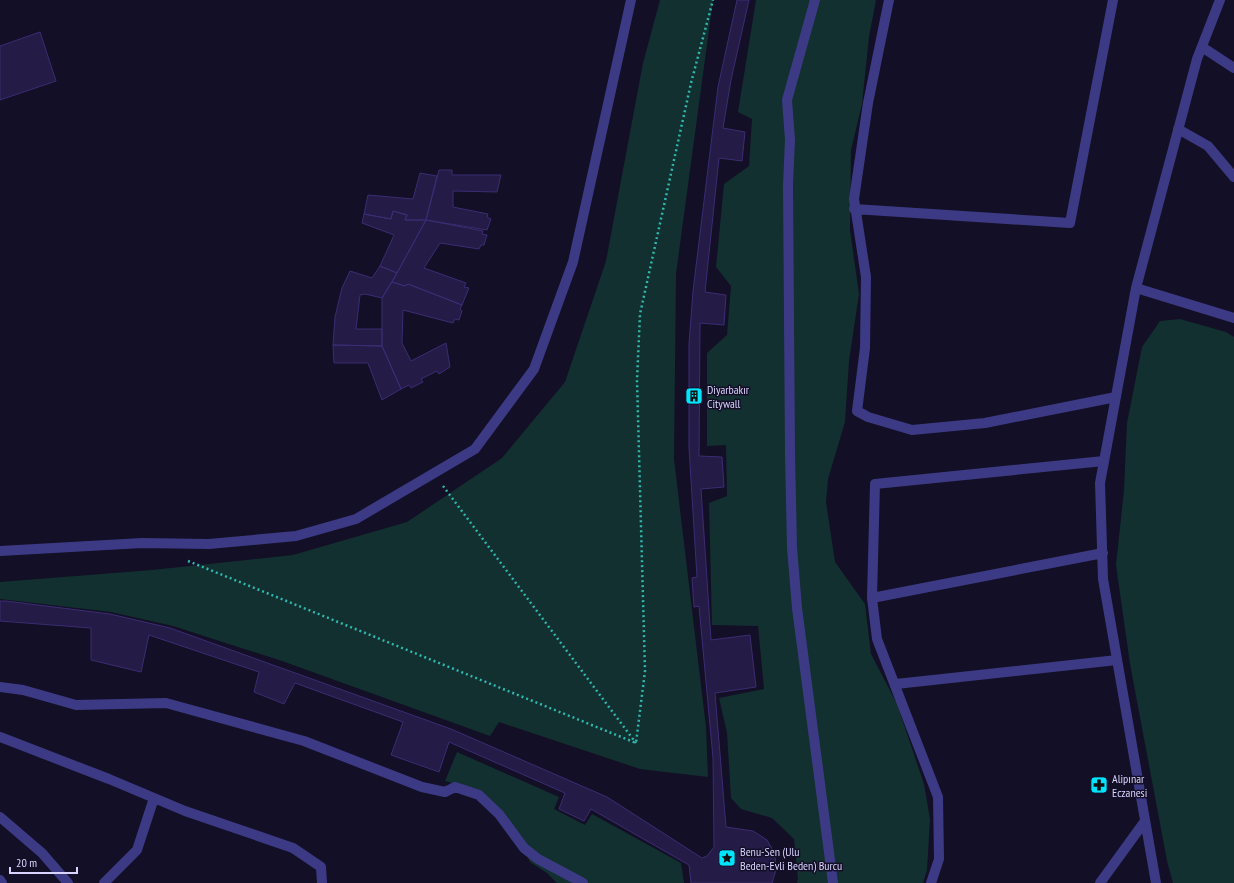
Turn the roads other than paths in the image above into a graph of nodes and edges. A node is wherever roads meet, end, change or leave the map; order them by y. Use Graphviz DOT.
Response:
graph roads {
  1 [pos="630,0"];
  2 [pos="815,0"];
  3 [pos="888,0"];
  4 [pos="1113,0"];
  5 [pos="1220,0"];
  6 [pos="1202,47"];
  7 [pos="1234,68"];
  8 [pos="1178,130"];
  9 [pos="1234,177"];
  10 [pos="854,209"];
  11 [pos="1136,288"];
  12 [pos="1234,318"];
  13 [pos="1116,397"];
  14 [pos="1104,461"];
  15 [pos="0,552"];
  16 [pos="1103,553"];
  17 [pos="872,598"];
  18 [pos="1117,660"];
  19 [pos="896,684"];
  20 [pos="0,687"];
  21 [pos="0,737"];
  22 [pos="154,798"];
  23 [pos="0,817"];
  24 [pos="1145,821"];
  25 [pos="0,880"];
  26 [pos="2,883"];
  27 [pos="68,883"];
  28 [pos="104,883"];
  29 [pos="322,883"];
  30 [pos="583,883"];
  31 [pos="833,883"];
  32 [pos="931,883"];
  33 [pos="1100,883"];
  34 [pos="1156,883"];
  1 -- 15 [label="street"];
  2 -- 31 [label="street"];
  3 -- 10 [label="street"];
  4 -- 10 [label="street"];
  5 -- 6 [label="street"];
  6 -- 7 [label="street"];
  6 -- 8 [label="street"];
  8 -- 9 [label="street"];
  8 -- 11 [label="street"];
  10 -- 13 [label="street"];
  11 -- 12 [label="street"];
  11 -- 13 [label="street"];
  13 -- 14 [label="street"];
  14 -- 16 [label="street"];
  14 -- 17 [label="street"];
  16 -- 17 [label="street"];
  16 -- 18 [label="street"];
  17 -- 19 [label="street"];
  18 -- 19 [label="street"];
  18 -- 24 [label="street"];
  19 -- 32 [label="street"];
  20 -- 30 [label="street"];
  21 -- 22 [label="street"];
  22 -- 28 [label="street"];
  22 -- 29 [label="street"];
  23 -- 27 [label="street"];
  24 -- 33 [label="street"];
  24 -- 34 [label="street"];
  25 -- 26 [label="street"];
}
